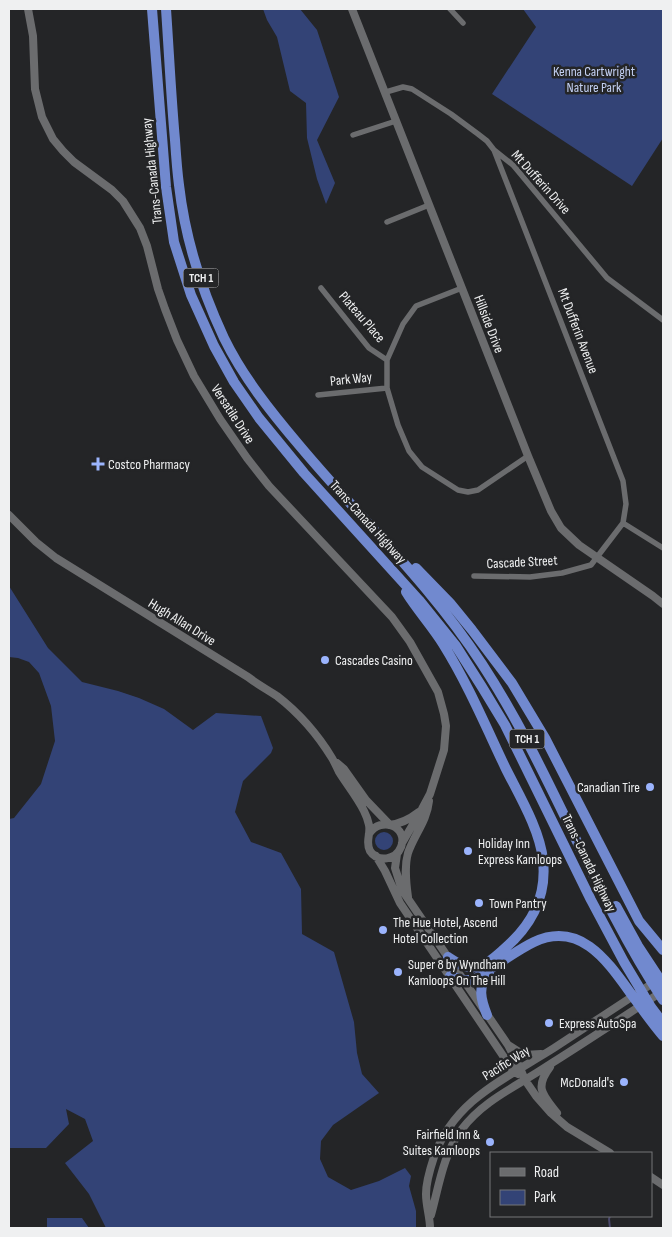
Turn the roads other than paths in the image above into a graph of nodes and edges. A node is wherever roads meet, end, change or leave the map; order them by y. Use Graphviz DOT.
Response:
graph roads {
  1 [pos="28,9"];
  2 [pos="152,9"];
  3 [pos="166,9"];
  4 [pos="352,9"];
  5 [pos="450,9"];
  6 [pos="463,23"];
  7 [pos="386,92"];
  8 [pos="396,121"];
  9 [pos="352,135"];
  10 [pos="494,150"];
  11 [pos="429,205"];
  12 [pos="387,222"];
  13 [pos="321,288"];
  14 [pos="462,288"];
  15 [pos="663,320"];
  16 [pos="387,360"];
  17 [pos="387,388"];
  18 [pos="318,395"];
  19 [pos="528,456"];
  20 [pos="9,515"];
  21 [pos="623,522"];
  22 [pos="384,540"];
  23 [pos="663,548"];
  24 [pos="597,558"];
  25 [pos="397,575"];
  26 [pos="474,576"];
  27 [pos="663,604"];
  28 [pos="333,759"];
  29 [pos="430,794"];
  30 [pos="422,809"];
  31 [pos="389,825"];
  32 [pos="369,834"];
  33 [pos="402,843"];
  34 [pos="397,854"];
  35 [pos="376,856"];
  36 [pos="597,880"];
  37 [pos="408,899"];
  38 [pos="653,940"];
  39 [pos="663,945"];
  40 [pos="663,950"];
  41 [pos="448,957"];
  42 [pos="495,967"];
  43 [pos="450,976"];
  44 [pos="663,976"];
  45 [pos="464,980"];
  46 [pos="663,984"];
  47 [pos="663,991"];
  48 [pos="663,1000"];
  49 [pos="487,1015"];
  50 [pos="663,1023"];
  51 [pos="663,1036"];
  52 [pos="508,1045"];
  53 [pos="545,1053"];
  54 [pos="553,1063"];
  55 [pos="517,1070"];
  56 [pos="525,1080"];
  57 [pos="567,1127"];
  58 [pos="608,1152"];
  59 [pos="434,1158"];
  60 [pos="445,1163"];
  61 [pos="652,1179"];
  62 [pos="663,1185"];
  63 [pos="430,1219"];
  64 [pos="430,1228"];
  1 -- 29 [label="main road, Versatile Drive"];
  2 -- 25 [label="highway, Trans-Canada Highway / TCH 1"];
  3 -- 22 [label="highway, Trans-Canada Highway / TCH 1"];
  4 -- 7 [label="main road, Hillside Drive"];
  5 -- 6 [label="street"];
  7 -- 8 [label="main road, Hillside Drive"];
  7 -- 10 [label="street, Mt Dufferin Drive"];
  8 -- 9 [label="street"];
  8 -- 11 [label="main road, Hillside Drive"];
  10 -- 15 [label="street, Mt Dufferin Drive"];
  10 -- 21 [label="street, Mt Dufferin Avenue"];
  11 -- 12 [label="street"];
  11 -- 14 [label="main road, Hillside Drive"];
  13 -- 16 [label="street, Plateau Place"];
  14 -- 16 [label="street"];
  14 -- 19 [label="main road, Hillside Drive"];
  16 -- 17 [label="street"];
  17 -- 18 [label="street, Park Way"];
  17 -- 19 [label="street"];
  19 -- 24 [label="main road, Hillside Drive"];
  20 -- 28 [label="main road, Hugh Allan Drive"];
  21 -- 23 [label="street"];
  21 -- 24 [label="street"];
  22 -- 36 [label="highway, Trans-Canada Highway / TCH 1"];
  22 -- 38 [label="highway"];
  24 -- 26 [label="street, Cascade Street"];
  24 -- 27 [label="main road, Hillside Drive"];
  25 -- 41 [label="highway"];
  25 -- 50 [label="highway, Trans-Canada Highway / TCH 1"];
  28 -- 31 [label="main road, Hugh Allan Drive"];
  28 -- 32 [label="main road, Hugh Allan Drive"];
  29 -- 30 [label="main road, Versatile Drive"];
  29 -- 37 [label="main road"];
  30 -- 31 [label="main road, Versatile Drive"];
  30 -- 33 [label="main road, Versatile Drive"];
  31 -- 32 [label="main road"];
  31 -- 33 [label="main road"];
  32 -- 35 [label="main road"];
  33 -- 34 [label="main road"];
  34 -- 35 [label="main road"];
  34 -- 37 [label="main road"];
  35 -- 43 [label="main road"];
  36 -- 46 [label="highway"];
  36 -- 48 [label="highway, Trans-Canada Highway / TCH 1"];
  37 -- 41 [label="main road"];
  38 -- 39 [label="highway"];
  38 -- 40 [label="highway"];
  41 -- 45 [label="main road"];
  42 -- 45 [label="highway"];
  42 -- 49 [label="highway"];
  42 -- 51 [label="highway"];
  43 -- 45 [label="highway"];
  43 -- 55 [label="main road"];
  44 -- 53 [label="main road, Pacific Way"];
  45 -- 49 [label="main road"];
  47 -- 54 [label="main road, Pacific Way"];
  49 -- 52 [label="main road"];
  52 -- 53 [label="main road"];
  52 -- 55 [label="main road"];
  53 -- 55 [label="main road, Pacific Way"];
  54 -- 56 [label="main road, Pacific Way"];
  54 -- 57 [label="main road"];
  55 -- 56 [label="main road"];
  55 -- 59 [label="main road, Pacific Way"];
  56 -- 57 [label="main road"];
  56 -- 60 [label="main road, Pacific Way"];
  57 -- 58 [label="main road"];
  59 -- 60 [label="main road"];
  59 -- 63 [label="main road, Pacific Way"];
  60 -- 63 [label="main road, Pacific Way"];
  61 -- 62 [label="main road"];
  63 -- 64 [label="main road, Pacific Way"];
}
